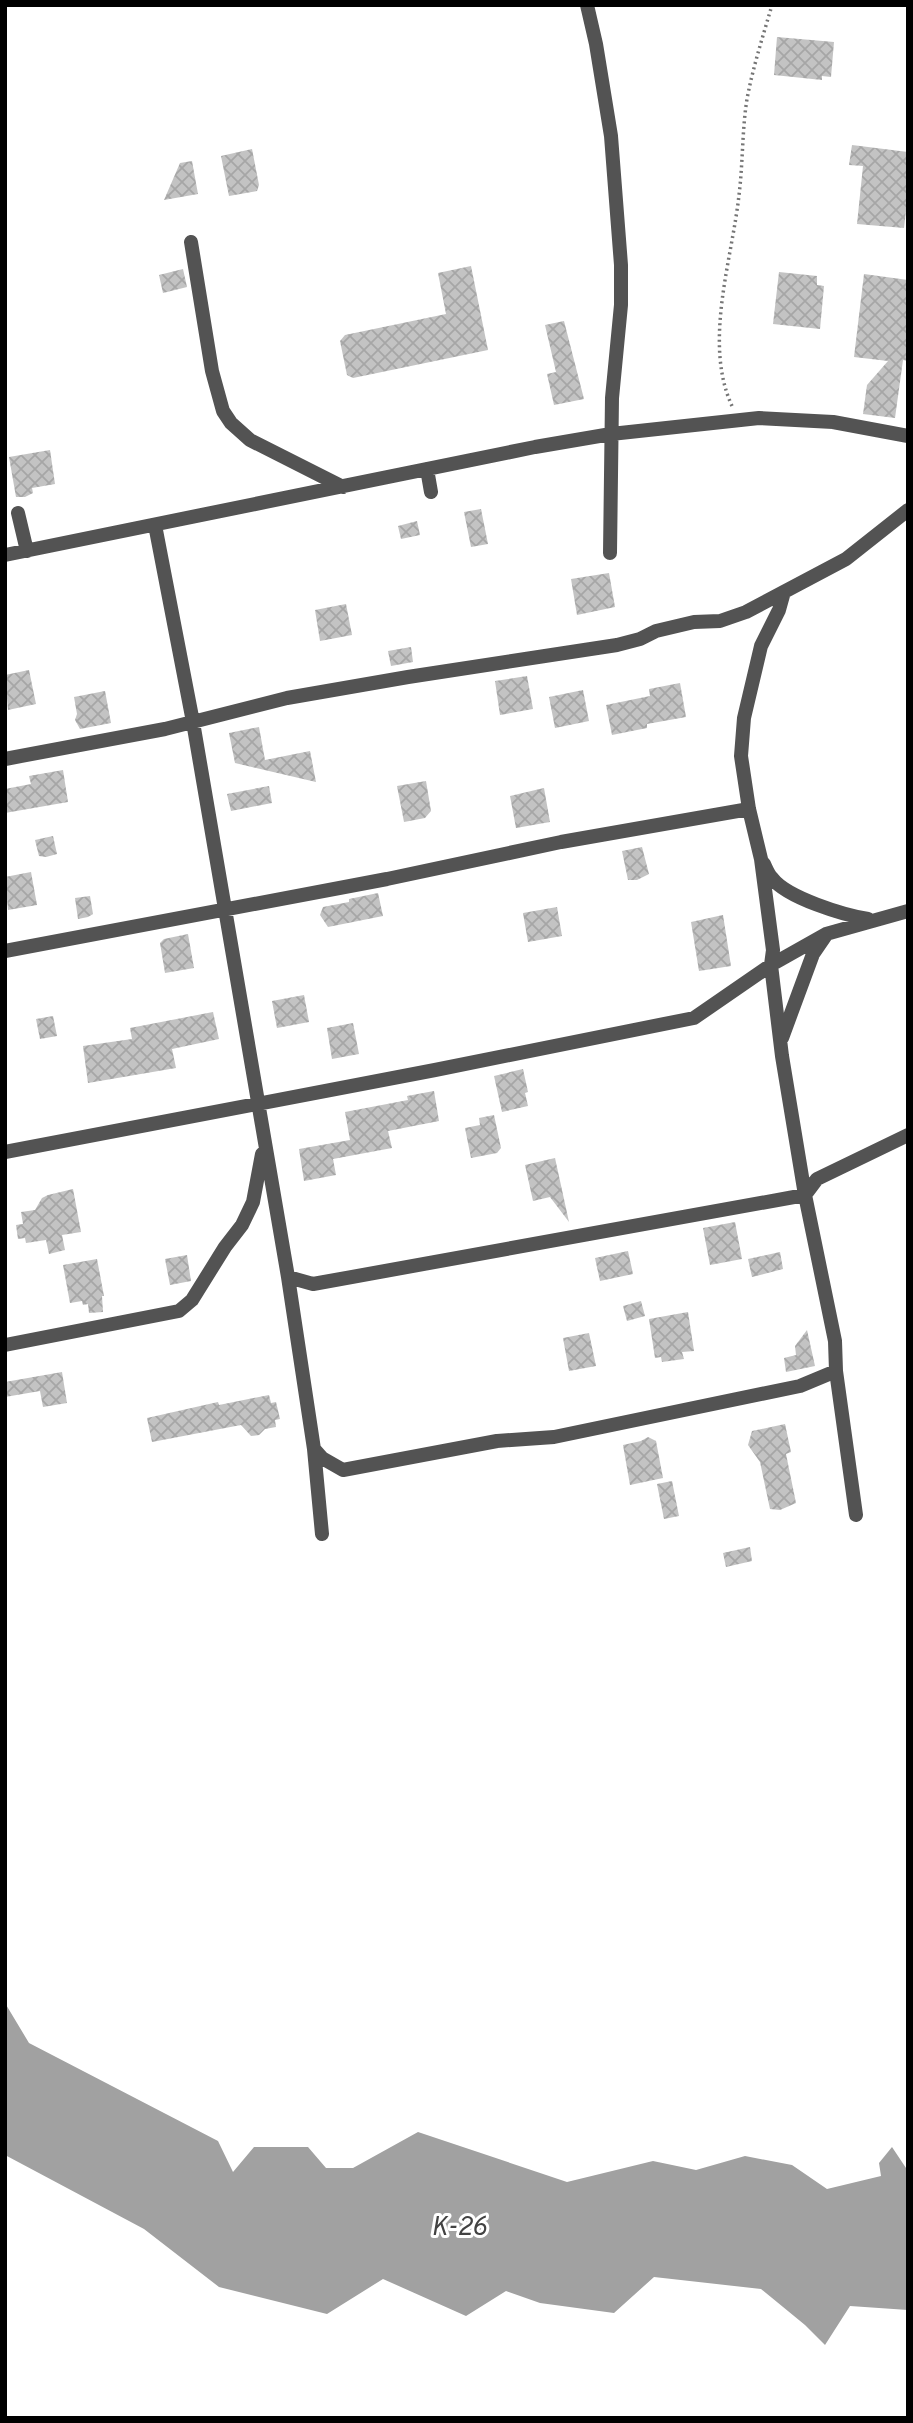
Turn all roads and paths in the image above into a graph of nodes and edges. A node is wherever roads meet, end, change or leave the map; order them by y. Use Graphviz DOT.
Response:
graph roads {
  1 [pos="587,5"];
  2 [pos="772,5"];
  3 [pos="191,242"];
  4 [pos="739,420"];
  5 [pos="611,434"];
  6 [pos="908,436"];
  7 [pos="427,469"];
  8 [pos="343,487"];
  9 [pos="431,492"];
  10 [pos="908,510"];
  11 [pos="18,513"];
  12 [pos="155,525"];
  13 [pos="27,551"];
  14 [pos="610,552"];
  15 [pos="5,555"];
  16 [pos="784,592"];
  17 [pos="193,722"];
  18 [pos="5,759"];
  19 [pos="749,809"];
  20 [pos="761,859"];
  21 [pos="226,908"];
  22 [pos="908,911"];
  23 [pos="872,919"];
  24 [pos="826,934"];
  25 [pos="5,951"];
  26 [pos="771,965"];
  27 [pos="780,1044"];
  28 [pos="257,1103"];
  29 [pos="908,1135"];
  30 [pos="264,1142"];
  31 [pos="5,1152"];
  32 [pos="805,1195"];
  33 [pos="288,1277"];
  34 [pos="5,1345"];
  35 [pos="836,1371"];
  36 [pos="314,1449"];
  37 [pos="856,1515"];
  38 [pos="322,1534"];
  1 -- 5 [label="street"];
  2 -- 4 [label="path"];
  3 -- 8 [label="street"];
  4 -- 5 [label="street"];
  4 -- 6 [label="street"];
  5 -- 7 [label="street"];
  5 -- 14 [label="street"];
  7 -- 8 [label="street"];
  7 -- 9 [label="street"];
  8 -- 12 [label="street"];
  10 -- 16 [label="street"];
  11 -- 13 [label="street"];
  12 -- 13 [label="street"];
  12 -- 17 [label="street"];
  13 -- 15 [label="street"];
  16 -- 17 [label="street"];
  16 -- 19 [label="street"];
  17 -- 18 [label="street"];
  17 -- 21 [label="street"];
  19 -- 20 [label="street"];
  19 -- 21 [label="street"];
  20 -- 23 [label="street"];
  20 -- 26 [label="street"];
  21 -- 25 [label="street"];
  21 -- 28 [label="street"];
  22 -- 23 [label="street"];
  23 -- 24 [label="street"];
  24 -- 26 [label="street"];
  24 -- 27 [label="street"];
  26 -- 27 [label="street"];
  26 -- 28 [label="street"];
  27 -- 32 [label="street"];
  28 -- 30 [label="street"];
  28 -- 31 [label="street"];
  29 -- 32 [label="street"];
  30 -- 33 [label="street"];
  30 -- 34 [label="street"];
  32 -- 33 [label="street"];
  32 -- 35 [label="street"];
  33 -- 36 [label="street"];
  35 -- 36 [label="street"];
  35 -- 37 [label="street"];
  36 -- 38 [label="street"];
}
